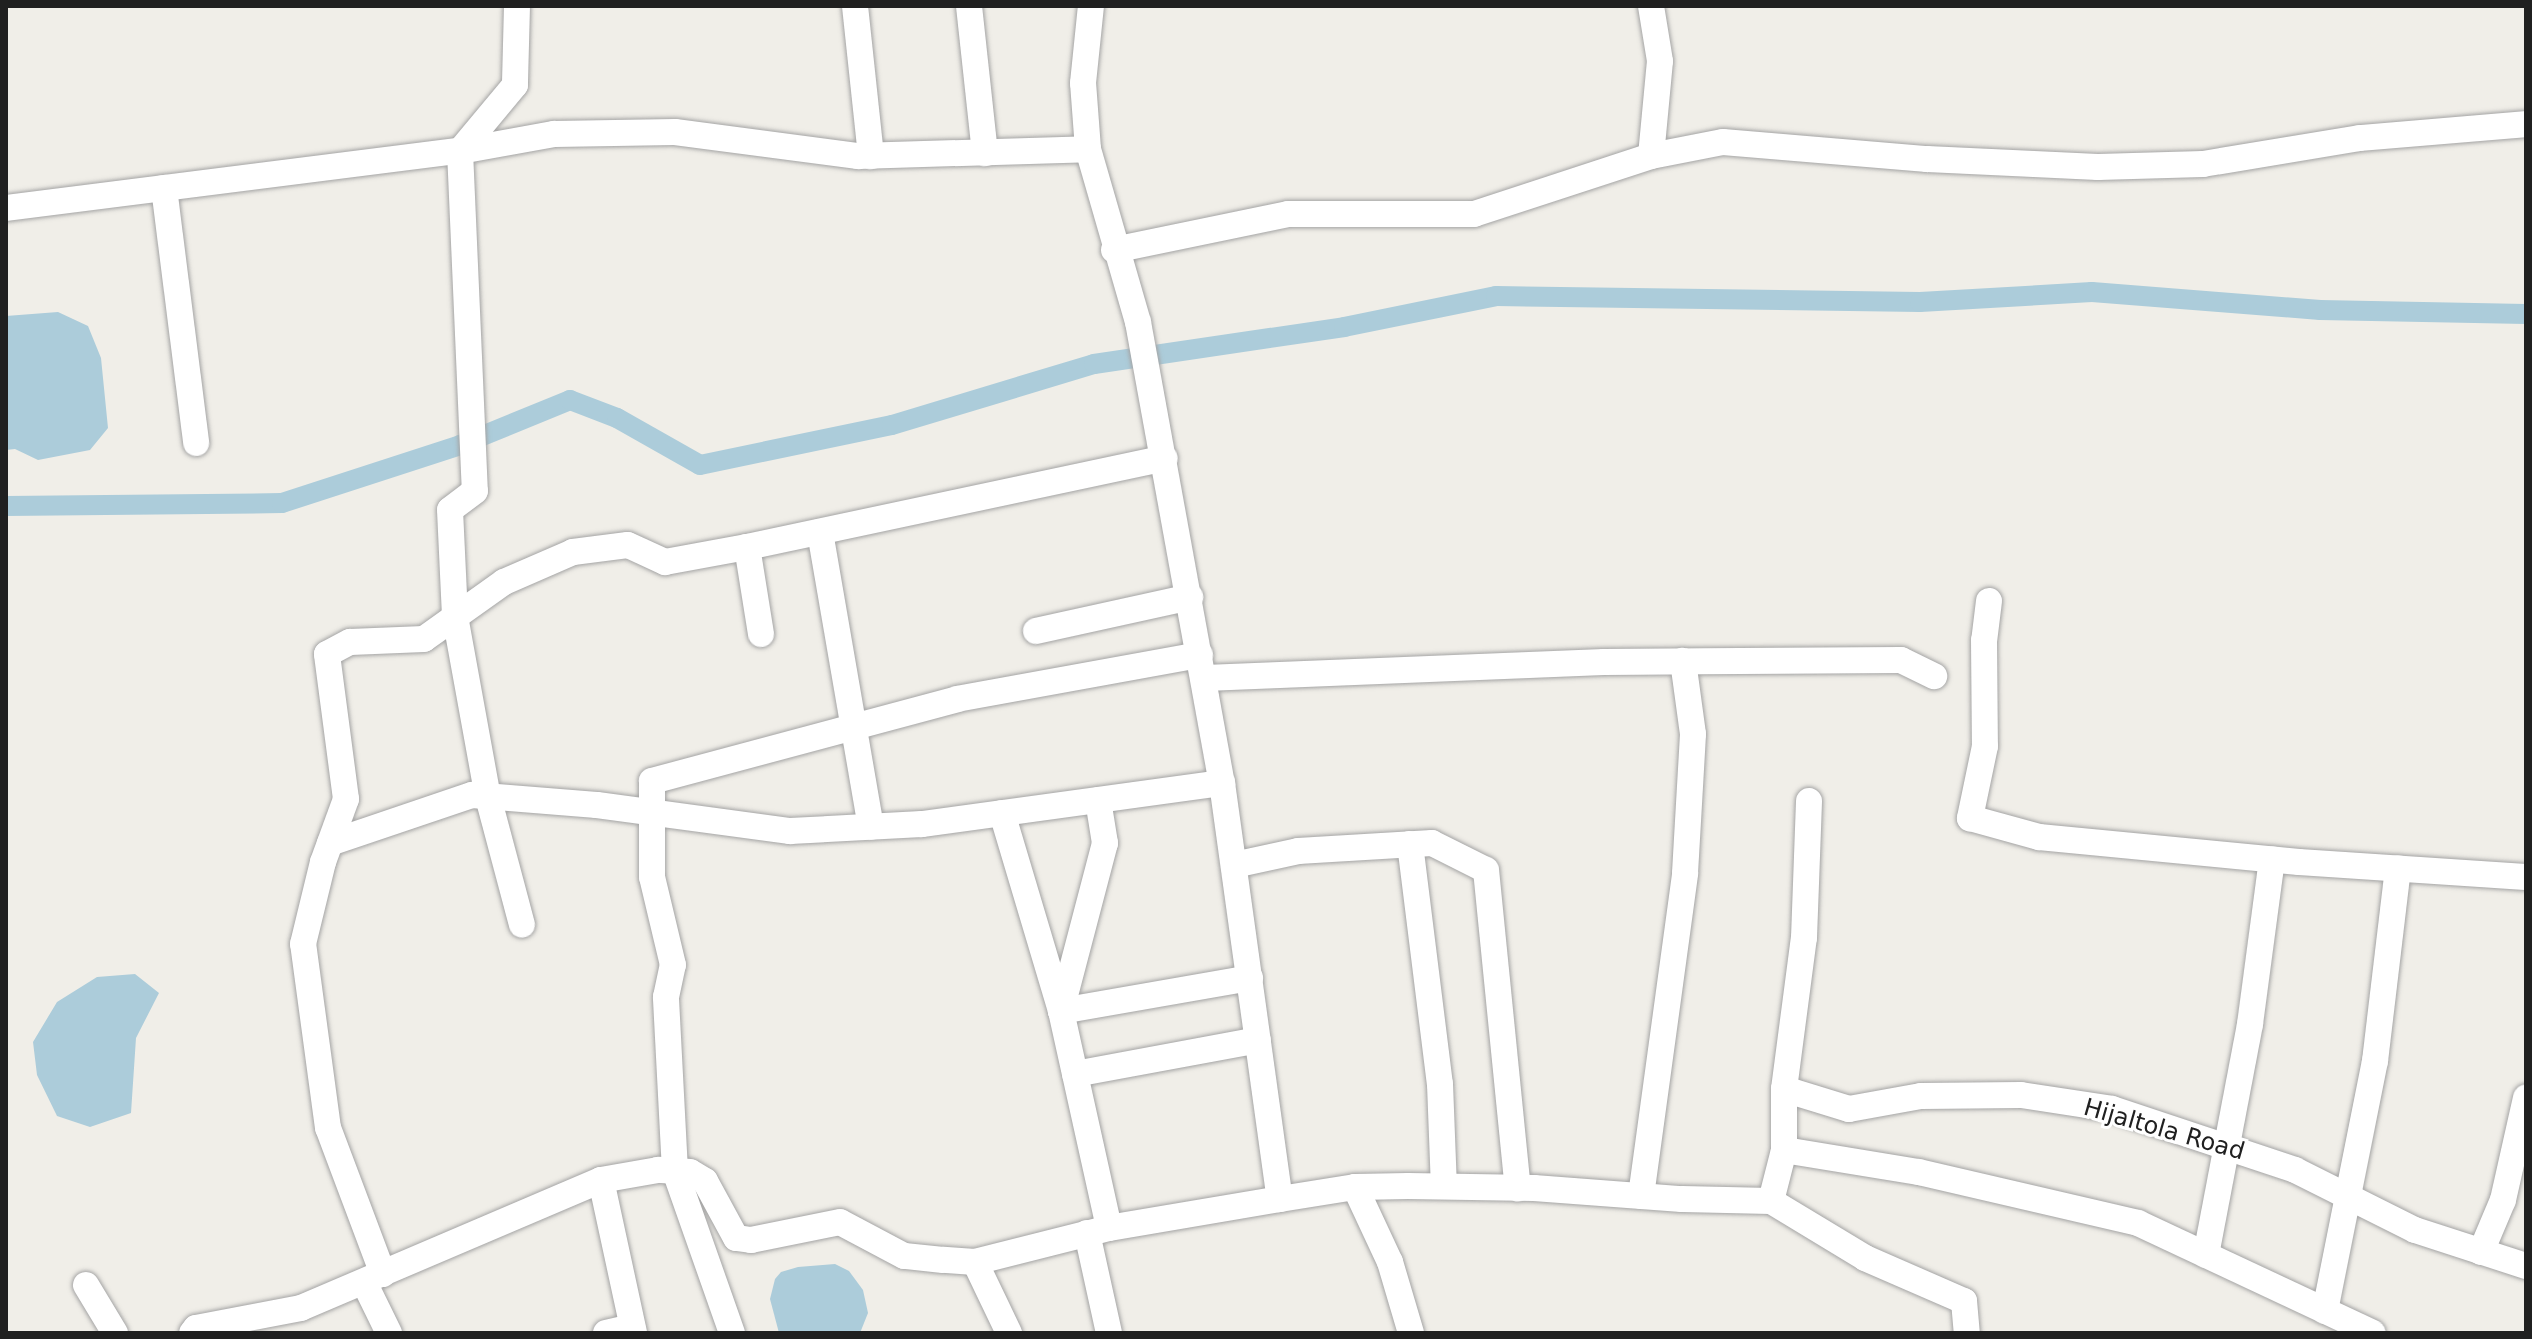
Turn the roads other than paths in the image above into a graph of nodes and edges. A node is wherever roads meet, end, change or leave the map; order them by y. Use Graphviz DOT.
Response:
graph roads {
  1 [pos="517,6"];
  2 [pos="855,6"];
  3 [pos="969,6"];
  4 [pos="1091,6"];
  5 [pos="1651,6"];
  6 [pos="2526,124"];
  7 [pos="1088,149"];
  8 [pos="460,151"];
  9 [pos="985,153"];
  10 [pos="871,156"];
  11 [pos="1651,156"];
  12 [pos="164,188"];
  13 [pos="6,208"];
  14 [pos="1114,250"];
  15 [pos="196,443"];
  16 [pos="1165,458"];
  17 [pos="820,532"];
  18 [pos="747,547"];
  19 [pos="1190,597"];
  20 [pos="1989,601"];
  21 [pos="455,616"];
  22 [pos="1036,631"];
  23 [pos="761,634"];
  24 [pos="1683,661"];
  25 [pos="1202,667"];
  26 [pos="1934,676"];
  27 [pos="855,727"];
  28 [pos="1222,783"];
  29 [pos="488,797"];
  30 [pos="1098,800"];
  31 [pos="1809,801"];
  32 [pos="651,812"];
  33 [pos="1002,813"];
  34 [pos="871,827"];
  35 [pos="330,843"];
  36 [pos="1410,844"];
  37 [pos="2272,859"];
  38 [pos="1234,865"];
  39 [pos="2398,868"];
  40 [pos="2526,877"];
  41 [pos="522,925"];
  42 [pos="1250,978"];
  43 [pos="1061,1011"];
  44 [pos="1258,1040"];
  45 [pos="1075,1074"];
  46 [pos="1784,1089"];
  47 [pos="2526,1098"];
  48 [pos="2226,1147"];
  49 [pos="1784,1150"];
  50 [pos="675,1171"];
  51 [pos="601,1180"];
  52 [pos="1444,1186"];
  53 [pos="1355,1187"];
  54 [pos="1518,1188"];
  55 [pos="1641,1196"];
  56 [pos="2348,1197"];
  57 [pos="1280,1199"];
  58 [pos="1771,1201"];
  59 [pos="1098,1230"];
  60 [pos="2481,1252"];
  61 [pos="2206,1255"];
  62 [pos="975,1262"];
  63 [pos="2526,1266"];
  64 [pos="374,1278"];
  65 [pos="86,1285"];
  66 [pos="2325,1311"];
  67 [pos="633,1330"];
  68 [pos="115,1333"];
  69 [pos="192,1333"];
  70 [pos="389,1333"];
  71 [pos="606,1333"];
  72 [pos="732,1333"];
  73 [pos="1009,1333"];
  74 [pos="1109,1333"];
  75 [pos="1411,1333"];
  76 [pos="1967,1333"];
  77 [pos="2373,1333"];
  1 -- 8 [label="street"];
  2 -- 10 [label="street"];
  3 -- 9 [label="street"];
  4 -- 7 [label="street"];
  5 -- 11 [label="street"];
  6 -- 11 [label="street"];
  7 -- 9 [label="street"];
  7 -- 14 [label="street"];
  8 -- 10 [label="street"];
  8 -- 12 [label="street"];
  8 -- 21 [label="street"];
  9 -- 10 [label="street"];
  11 -- 14 [label="street"];
  12 -- 13 [label="street"];
  12 -- 15 [label="street"];
  14 -- 16 [label="street"];
  16 -- 17 [label="street"];
  16 -- 19 [label="street"];
  17 -- 18 [label="street"];
  17 -- 27 [label="street"];
  18 -- 21 [label="street"];
  18 -- 23 [label="street"];
  19 -- 22 [label="street"];
  19 -- 25 [label="street"];
  20 -- 37 [label="street"];
  21 -- 29 [label="street"];
  21 -- 35 [label="street"];
  24 -- 25 [label="street"];
  24 -- 26 [label="street"];
  24 -- 55 [label="street"];
  25 -- 27 [label="street"];
  25 -- 28 [label="street"];
  27 -- 32 [label="street"];
  27 -- 34 [label="street"];
  28 -- 30 [label="street"];
  28 -- 38 [label="street"];
  29 -- 32 [label="street"];
  29 -- 35 [label="street"];
  29 -- 41 [label="street"];
  30 -- 33 [label="street"];
  30 -- 43 [label="street"];
  31 -- 46 [label="street"];
  32 -- 34 [label="street"];
  32 -- 50 [label="street"];
  33 -- 34 [label="street"];
  33 -- 43 [label="street"];
  35 -- 64 [label="street"];
  36 -- 38 [label="street"];
  36 -- 52 [label="street"];
  36 -- 54 [label="street"];
  37 -- 39 [label="street"];
  37 -- 48 [label="street"];
  38 -- 42 [label="street"];
  39 -- 40 [label="street"];
  39 -- 56 [label="street"];
  42 -- 43 [label="street"];
  42 -- 44 [label="street"];
  43 -- 45 [label="street"];
  44 -- 45 [label="street"];
  44 -- 57 [label="street"];
  45 -- 59 [label="street"];
  46 -- 48 [label="street, Hijaltola Road"];
  46 -- 49 [label="street"];
  47 -- 60 [label="street"];
  48 -- 56 [label="street, Hijaltola Road"];
  48 -- 61 [label="street"];
  49 -- 58 [label="street"];
  49 -- 61 [label="street"];
  50 -- 51 [label="street"];
  50 -- 62 [label="street"];
  50 -- 72 [label="street"];
  51 -- 64 [label="street"];
  51 -- 67 [label="street"];
  52 -- 53 [label="street"];
  52 -- 54 [label="street"];
  53 -- 57 [label="street"];
  53 -- 75 [label="street"];
  54 -- 55 [label="street"];
  55 -- 58 [label="street"];
  56 -- 60 [label="street, Hijaltola Road"];
  56 -- 66 [label="street"];
  57 -- 59 [label="street"];
  58 -- 76 [label="street"];
  59 -- 62 [label="street"];
  59 -- 74 [label="street"];
  60 -- 63 [label="street, Hijaltola Road"];
  61 -- 66 [label="street"];
  62 -- 73 [label="street"];
  64 -- 69 [label="street"];
  64 -- 70 [label="street"];
  65 -- 68 [label="street"];
  66 -- 77 [label="street"];
  67 -- 71 [label="street"];
}
